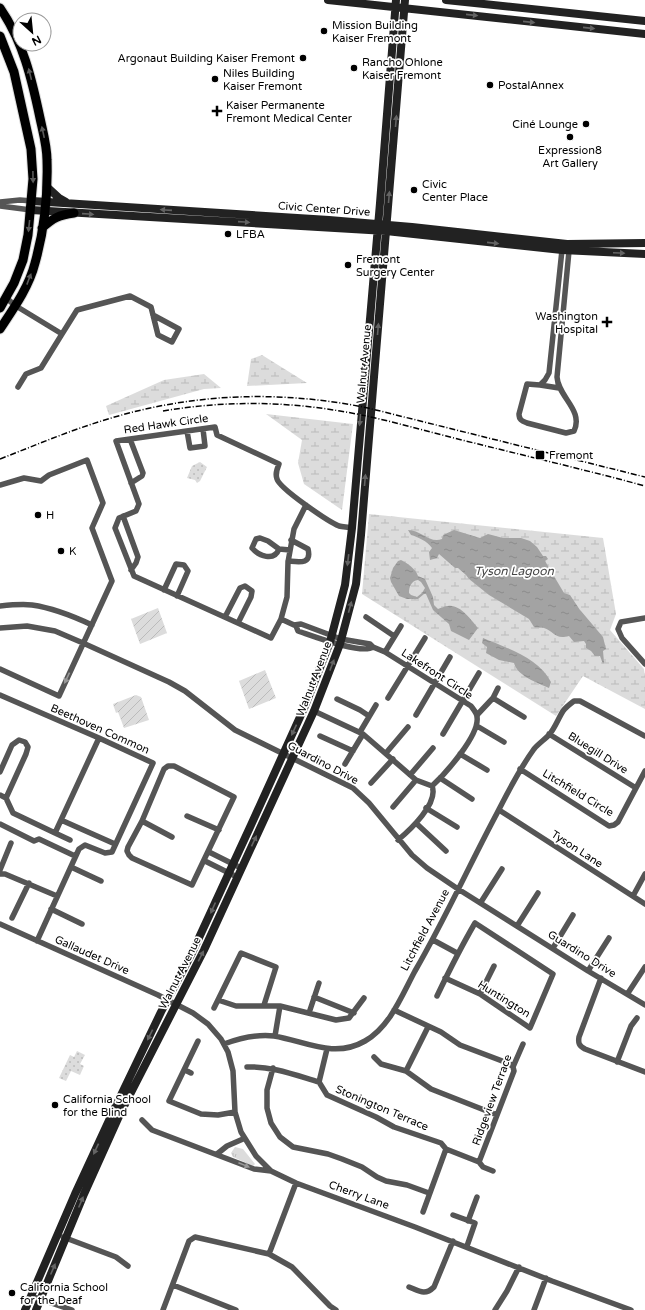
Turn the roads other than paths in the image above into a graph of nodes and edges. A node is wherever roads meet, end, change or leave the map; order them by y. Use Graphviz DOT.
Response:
graph roads {
  1 [pos="328,0"];
  2 [pos="446,0"];
  3 [pos="395,3"];
  4 [pos="405,4"];
  5 [pos="1,8"];
  6 [pos="645,21"];
  7 [pos="645,34"];
  8 [pos="0,36"];
  9 [pos="47,187"];
  10 [pos="0,202"];
  11 [pos="71,204"];
  12 [pos="31,205"];
  13 [pos="0,206"];
  14 [pos="45,207"];
  15 [pos="74,213"];
  16 [pos="377,227"];
  17 [pos="42,228"];
  18 [pos="386,228"];
  19 [pos="645,243"];
  20 [pos="566,248"];
  21 [pos="645,254"];
  22 [pos="6,298"];
  23 [pos="16,306"];
  24 [pos="0,308"];
  25 [pos="153,315"];
  26 [pos="0,329"];
  27 [pos="62,334"];
  28 [pos="540,385"];
  29 [pos="18,387"];
  30 [pos="559,388"];
  31 [pos="203,429"];
  32 [pos="187,431"];
  33 [pos="130,439"];
  34 [pos="131,483"];
  35 [pos="0,485"];
  36 [pos="306,505"];
  37 [pos="123,516"];
  38 [pos="352,528"];
  39 [pos="291,540"];
  40 [pos="279,549"];
  41 [pos="290,550"];
  42 [pos="288,561"];
  43 [pos="131,570"];
  44 [pos="164,590"];
  45 [pos="177,596"];
  46 [pos="0,606"];
  47 [pos="225,617"];
  48 [pos="366,617"];
  49 [pos="645,618"];
  50 [pos="281,619"];
  51 [pos="238,623"];
  52 [pos="92,625"];
  53 [pos="401,626"];
  54 [pos="0,628"];
  55 [pos="394,636"];
  56 [pos="425,638"];
  57 [pos="331,639"];
  58 [pos="340,642"];
  59 [pos="83,643"];
  60 [pos="385,652"];
  61 [pos="450,657"];
  62 [pos="645,664"];
  63 [pos="407,666"];
  64 [pos="0,669"];
  65 [pos="479,673"];
  66 [pos="434,684"];
  67 [pos="498,688"];
  68 [pos="0,695"];
  69 [pos="388,698"];
  70 [pos="493,698"];
  71 [pos="337,699"];
  72 [pos="462,701"];
  73 [pos="376,706"];
  74 [pos="314,710"];
  75 [pos="416,715"];
  76 [pos="477,715"];
  77 [pos="369,716"];
  78 [pos="524,717"];
  79 [pos="477,726"];
  80 [pos="408,727"];
  81 [pos="362,733"];
  82 [pos="443,734"];
  83 [pos="550,734"];
  84 [pos="320,736"];
  85 [pos="645,736"];
  86 [pos="99,738"];
  87 [pos="504,742"];
  88 [pos="433,748"];
  89 [pos="353,751"];
  90 [pos="283,753"];
  91 [pos="386,753"];
  92 [pos="460,754"];
  93 [pos="293,758"];
  94 [pos="393,759"];
  95 [pos="345,764"];
  96 [pos="520,769"];
  97 [pos="487,770"];
  98 [pos="645,771"];
  99 [pos="0,772"];
  100 [pos="410,775"];
  101 [pos="440,778"];
  102 [pos="416,780"];
  103 [pos="371,783"];
  104 [pos="432,786"];
  105 [pos="636,788"];
  106 [pos="0,795"];
  107 [pos="6,798"];
  108 [pos="472,799"];
  109 [pos="393,807"];
  110 [pos="426,808"];
  111 [pos="499,810"];
  112 [pos="187,816"];
  113 [pos="61,820"];
  114 [pos="142,822"];
  115 [pos="0,824"];
  116 [pos="417,824"];
  117 [pos="457,827"];
  118 [pos="219,830"];
  119 [pos="55,833"];
  120 [pos="172,837"];
  121 [pos="70,840"];
  122 [pos="398,840"];
  123 [pos="11,843"];
  124 [pos="115,844"];
  125 [pos="446,851"];
  126 [pos="209,852"];
  127 [pos="76,856"];
  128 [pos="204,861"];
  129 [pos="233,864"];
  130 [pos="71,867"];
  131 [pos="241,868"];
  132 [pos="502,869"];
  133 [pos="0,870"];
  134 [pos="229,873"];
  135 [pos="0,874"];
  136 [pos="645,874"];
  137 [pos="237,877"];
  138 [pos="101,881"];
  139 [pos="28,883"];
  140 [pos="458,889"];
  141 [pos="538,893"];
  142 [pos="57,896"];
  143 [pos="633,896"];
  144 [pos="481,902"];
  145 [pos="645,904"];
  146 [pos="51,910"];
  147 [pos="573,915"];
  148 [pos="12,918"];
  149 [pos="0,924"];
  150 [pos="82,924"];
  151 [pos="517,926"];
  152 [pos="609,938"];
  153 [pos="433,940"];
  154 [pos="37,941"];
  155 [pos="553,948"];
  156 [pos="457,953"];
  157 [pos="494,966"];
  158 [pos="645,967"];
  159 [pos="588,971"];
  160 [pos="445,978"];
  161 [pos="601,978"];
  162 [pos="319,983"];
  163 [pos="628,993"];
  164 [pos="480,994"];
  165 [pos="437,996"];
  166 [pos="314,997"];
  167 [pos="364,998"];
  168 [pos="168,1000"];
  169 [pos="218,1000"];
  170 [pos="176,1004"];
  171 [pos="264,1005"];
  172 [pos="645,1005"];
  173 [pos="280,1006"];
  174 [pos="214,1008"];
  175 [pos="394,1010"];
  176 [pos="309,1013"];
  177 [pos="354,1013"];
  178 [pos="637,1018"];
  179 [pos="428,1026"];
  180 [pos="275,1036"];
  181 [pos="198,1041"];
  182 [pos="224,1044"];
  183 [pos="523,1044"];
  184 [pos="327,1049"];
  185 [pos="374,1057"];
  186 [pos="617,1062"];
  187 [pos="247,1067"];
  188 [pos="513,1067"];
  189 [pos="273,1068"];
  190 [pos="185,1070"];
  191 [pos="406,1071"];
  192 [pos="645,1072"];
  193 [pos="191,1073"];
  194 [pos="320,1082"];
  195 [pos="235,1112"];
  196 [pos="497,1115"];
  197 [pos="142,1120"];
  198 [pos="243,1139"];
  199 [pos="446,1150"];
  200 [pos="218,1154"];
  201 [pos="480,1162"];
  202 [pos="271,1171"];
  203 [pos="493,1171"];
  204 [pos="296,1183"];
  205 [pos="429,1193"];
  206 [pos="477,1197"];
  207 [pos="422,1212"];
  208 [pos="453,1215"];
  209 [pos="468,1221"];
  210 [pos="57,1235"];
  211 [pos="65,1238"];
  212 [pos="453,1241"];
  213 [pos="467,1246"];
  214 [pos="269,1254"];
  215 [pos="128,1266"];
  216 [pos="519,1266"];
  217 [pos="546,1278"];
  218 [pos="173,1285"];
  219 [pos="409,1288"];
  220 [pos="31,1296"];
  221 [pos="40,1299"];
  222 [pos="25,1310"];
  223 [pos="36,1310"];
  224 [pos="72,1310"];
  225 [pos="163,1310"];
  226 [pos="236,1310"];
  227 [pos="336,1310"];
  228 [pos="495,1310"];
  229 [pos="534,1310"];
  230 [pos="631,1310"];
  1 -- 3 [label="main road"];
  2 -- 6 [label="main road"];
  3 -- 4 [label="main road"];
  3 -- 16 [label="main road, Walnut Avenue"];
  4 -- 7 [label="main road, one-way"];
  18 -- 4 [label="main road, Walnut Avenue, one-way"];
  9 -- 5 [label="main road, one-way"];
  8 -- 12 [label="main road, one-way"];
  9 -- 11 [label="main road"];
  9 -- 14 [label="main road"];
  10 -- 12 [label="street, Civic Center Drive"];
  11 -- 14 [label="main road, Civic Center Drive"];
  16 -- 11 [label="main road, Civic Center Drive, one-way"];
  12 -- 13 [label="street, Civic Center Drive"];
  12 -- 14 [label="main road, Civic Center Drive"];
  12 -- 22 [label="main road, one-way"];
  14 -- 15 [label="main road, Civic Center Drive"];
  14 -- 17 [label="main road"];
  15 -- 16 [label="main road, Civic Center Drive, one-way"];
  15 -- 17 [label="main road"];
  16 -- 18 [label="main road, Civic Center Drive"];
  16 -- 38 [label="main road, Walnut Avenue, one-way"];
  23 -- 17 [label="main road, one-way"];
  18 -- 20 [label="main road, Civic Center Drive"];
  58 -- 18 [label="main road, Walnut Avenue, one-way"];
  19 -- 20 [label="main road, Civic Center Drive"];
  20 -- 21 [label="main road, Civic Center Drive, one-way"];
  20 -- 28 [label="street"];
  20 -- 30 [label="street"];
  22 -- 23 [label="street"];
  22 -- 24 [label="main road"];
  23 -- 26 [label="main road"];
  23 -- 27 [label="street"];
  25 -- 25 [label="street"];
  25 -- 27 [label="street"];
  27 -- 29 [label="street"];
  28 -- 30 [label="street"];
  28 -- 30 [label="street"];
  31 -- 32 [label="street, Red Hawk Circle"];
  31 -- 32 [label="street"];
  31 -- 36 [label="street, Red Hawk Circle"];
  32 -- 33 [label="street, Red Hawk Circle"];
  33 -- 34 [label="street"];
  33 -- 34 [label="street, Red Hawk Circle"];
  34 -- 37 [label="street"];
  35 -- 52 [label="street"];
  36 -- 38 [label="street"];
  36 -- 39 [label="street"];
  37 -- 43 [label="street"];
  37 -- 43 [label="street"];
  38 -- 57 [label="main road, Walnut Avenue, one-way"];
  39 -- 41 [label="street"];
  39 -- 42 [label="street"];
  40 -- 40 [label="street"];
  40 -- 41 [label="street"];
  41 -- 42 [label="street"];
  42 -- 50 [label="street"];
  43 -- 44 [label="street"];
  44 -- 45 [label="street"];
  44 -- 45 [label="street"];
  45 -- 47 [label="street"];
  46 -- 52 [label="street"];
  47 -- 51 [label="street"];
  47 -- 51 [label="street"];
  48 -- 55 [label="street"];
  49 -- 62 [label="street"];
  50 -- 51 [label="street"];
  50 -- 57 [label="street, Lakefront Circle"];
  52 -- 59 [label="street"];
  53 -- 55 [label="street"];
  54 -- 59 [label="street, Guardino Drive"];
  55 -- 60 [label="street"];
  56 -- 63 [label="street"];
  57 -- 58 [label="street, Lakefront Circle"];
  57 -- 90 [label="main road, Walnut Avenue, one-way"];
  58 -- 60 [label="street, Lakefront Circle"];
  74 -- 58 [label="main road, Walnut Avenue, one-way"];
  59 -- 64 [label="street, one-way"];
  59 -- 90 [label="street, Guardino Drive"];
  60 -- 63 [label="street, Lakefront Circle"];
  61 -- 66 [label="street"];
  63 -- 66 [label="street, Lakefront Circle"];
  63 -- 69 [label="street"];
  65 -- 72 [label="street"];
  66 -- 72 [label="street, Lakefront Circle"];
  66 -- 75 [label="street"];
  67 -- 70 [label="street"];
  68 -- 86 [label="street, Beethoven Common"];
  70 -- 76 [label="street"];
  70 -- 78 [label="street"];
  71 -- 77 [label="street"];
  72 -- 76 [label="street, Lakefront Circle"];
  72 -- 82 [label="street"];
  73 -- 77 [label="street"];
  74 -- 81 [label="street"];
  74 -- 93 [label="main road, Walnut Avenue"];
  76 -- 79 [label="street, Lakefront Circle"];
  77 -- 81 [label="street"];
  79 -- 87 [label="street"];
  79 -- 92 [label="street"];
  80 -- 91 [label="street"];
  81 -- 89 [label="street"];
  81 -- 91 [label="street"];
  83 -- 85 [label="street, Litchfield Avenue"];
  83 -- 96 [label="street, Litchfield Avenue"];
  83 -- 105 [label="street, Bluegill Drive"];
  84 -- 89 [label="street"];
  86 -- 113 [label="street"];
  86 -- 124 [label="street, Beethoven Common"];
  88 -- 100 [label="street"];
  89 -- 95 [label="street"];
  90 -- 93 [label="street, Guardino Drive"];
  90 -- 129 [label="main road, Walnut Avenue"];
  91 -- 94 [label="street"];
  92 -- 97 [label="street"];
  92 -- 101 [label="street"];
  93 -- 122 [label="street, Guardino Drive"];
  131 -- 93 [label="main road, Walnut Avenue, one-way"];
  94 -- 100 [label="street"];
  94 -- 103 [label="street"];
  96 -- 105 [label="street, Litchfield Circle"];
  96 -- 111 [label="street, Litchfield Avenue"];
  98 -- 105 [label="street, Litchfield Circle"];
  99 -- 107 [label="street"];
  100 -- 102 [label="street"];
  101 -- 104 [label="street"];
  101 -- 108 [label="street"];
  102 -- 104 [label="street"];
  102 -- 109 [label="street"];
  104 -- 110 [label="street"];
  106 -- 107 [label="street"];
  107 -- 119 [label="street"];
  110 -- 116 [label="street"];
  110 -- 117 [label="street"];
  111 -- 140 [label="street, Litchfield Avenue"];
  111 -- 143 [label="street, Tyson Lane"];
  112 -- 118 [label="street"];
  113 -- 119 [label="street"];
  113 -- 124 [label="street"];
  114 -- 118 [label="street"];
  114 -- 120 [label="street"];
  114 -- 128 [label="street"];
  115 -- 127 [label="street"];
  116 -- 122 [label="street"];
  116 -- 125 [label="street"];
  118 -- 126 [label="street"];
  119 -- 121 [label="street"];
  122 -- 140 [label="street, Guardino Drive"];
  123 -- 133 [label="street"];
  124 -- 127 [label="street"];
  126 -- 128 [label="street"];
  126 -- 129 [label="street"];
  127 -- 130 [label="street"];
  128 -- 134 [label="street"];
  129 -- 131 [label="street"];
  129 -- 134 [label="main road, Walnut Avenue"];
  130 -- 138 [label="street"];
  130 -- 142 [label="street"];
  131 -- 137 [label="main road, Walnut Avenue"];
  132 -- 144 [label="street"];
  134 -- 137 [label="street"];
  134 -- 168 [label="main road, Walnut Avenue, one-way"];
  135 -- 139 [label="street"];
  136 -- 143 [label="street"];
  170 -- 137 [label="main road, Walnut Avenue, one-way"];
  139 -- 142 [label="street"];
  139 -- 148 [label="street"];
  140 -- 144 [label="street, Guardino Drive"];
  140 -- 153 [label="street, Litchfield Avenue"];
  141 -- 151 [label="street"];
  142 -- 146 [label="street"];
  143 -- 145 [label="street, Tyson Lane"];
  144 -- 151 [label="street, Guardino Drive"];
  146 -- 150 [label="street"];
  146 -- 154 [label="street"];
  147 -- 155 [label="street"];
  149 -- 154 [label="street, Gallaudet Drive"];
  151 -- 155 [label="street, Guardino Drive"];
  152 -- 159 [label="street"];
  153 -- 156 [label="street"];
  153 -- 175 [label="street, Litchfield Avenue"];
  154 -- 168 [label="street, Gallaudet Drive"];
  155 -- 159 [label="street, Guardino Drive"];
  156 -- 160 [label="street"];
  156 -- 164 [label="street, Huntington"];
  157 -- 164 [label="street"];
  158 -- 163 [label="street"];
  159 -- 161 [label="street, Guardino Drive"];
  160 -- 164 [label="street, Huntington"];
  160 -- 165 [label="street"];
  161 -- 163 [label="street, Guardino Drive"];
  161 -- 186 [label="street"];
  162 -- 166 [label="street"];
  163 -- 172 [label="street, Guardino Drive"];
  166 -- 176 [label="street"];
  166 -- 177 [label="street"];
  167 -- 177 [label="street"];
  168 -- 170 [label="street, Gallaudet Drive"];
  168 -- 210 [label="main road, Walnut Avenue, one-way"];
  169 -- 171 [label="street"];
  169 -- 171 [label="street"];
  169 -- 174 [label="street"];
  170 -- 182 [label="street, Cherry Lane"];
  211 -- 170 [label="main road, Walnut Avenue, one-way"];
  171 -- 173 [label="street"];
  173 -- 176 [label="street"];
  173 -- 180 [label="street"];
  175 -- 179 [label="street"];
  175 -- 184 [label="street, Litchfield Avenue"];
  176 -- 177 [label="street"];
  178 -- 186 [label="street"];
  179 -- 188 [label="street"];
  179 -- 191 [label="street"];
  180 -- 182 [label="street, Litchfield Avenue"];
  180 -- 184 [label="street, Litchfield Avenue"];
  181 -- 190 [label="street"];
  182 -- 195 [label="street, Cherry Lane"];
  183 -- 188 [label="street, Ridgeview Terrace"];
  184 -- 194 [label="street"];
  185 -- 191 [label="street"];
  186 -- 192 [label="street"];
  187 -- 189 [label="street"];
  188 -- 196 [label="street, Ridgeview Terrace"];
  189 -- 194 [label="street"];
  189 -- 205 [label="street"];
  190 -- 193 [label="street"];
  190 -- 195 [label="street"];
  191 -- 196 [label="street"];
  194 -- 199 [label="street, Stonington Terrace"];
  195 -- 198 [label="street, Cherry Lane"];
  196 -- 201 [label="street, Ridgeview Terrace"];
  197 -- 200 [label="street"];
  198 -- 200 [label="street"];
  198 -- 202 [label="street, Cherry Lane"];
  199 -- 201 [label="street, Stonington Terrace"];
  199 -- 205 [label="street"];
  200 -- 202 [label="street, one-way"];
  201 -- 203 [label="street, Stonington Terrace"];
  202 -- 204 [label="street, Cherry Lane"];
  204 -- 212 [label="street, Cherry Lane"];
  204 -- 214 [label="street"];
  205 -- 207 [label="street"];
  206 -- 209 [label="street"];
  208 -- 209 [label="street"];
  209 -- 213 [label="street"];
  210 -- 211 [label="street"];
  210 -- 220 [label="main road, Walnut Avenue"];
  211 -- 215 [label="street"];
  221 -- 211 [label="main road, Walnut Avenue, one-way"];
  212 -- 213 [label="street, Cherry Lane"];
  212 -- 219 [label="street"];
  213 -- 216 [label="street, Cherry Lane"];
  214 -- 218 [label="street"];
  214 -- 227 [label="street"];
  216 -- 217 [label="street, Cherry Lane"];
  216 -- 228 [label="street"];
  217 -- 229 [label="street"];
  217 -- 230 [label="street, Cherry Lane"];
  218 -- 225 [label="street"];
  218 -- 226 [label="street"];
  220 -- 221 [label="street"];
  220 -- 222 [label="main road, Walnut Avenue"];
  221 -- 223 [label="main road, Walnut Avenue"];
  221 -- 224 [label="street"];
}
